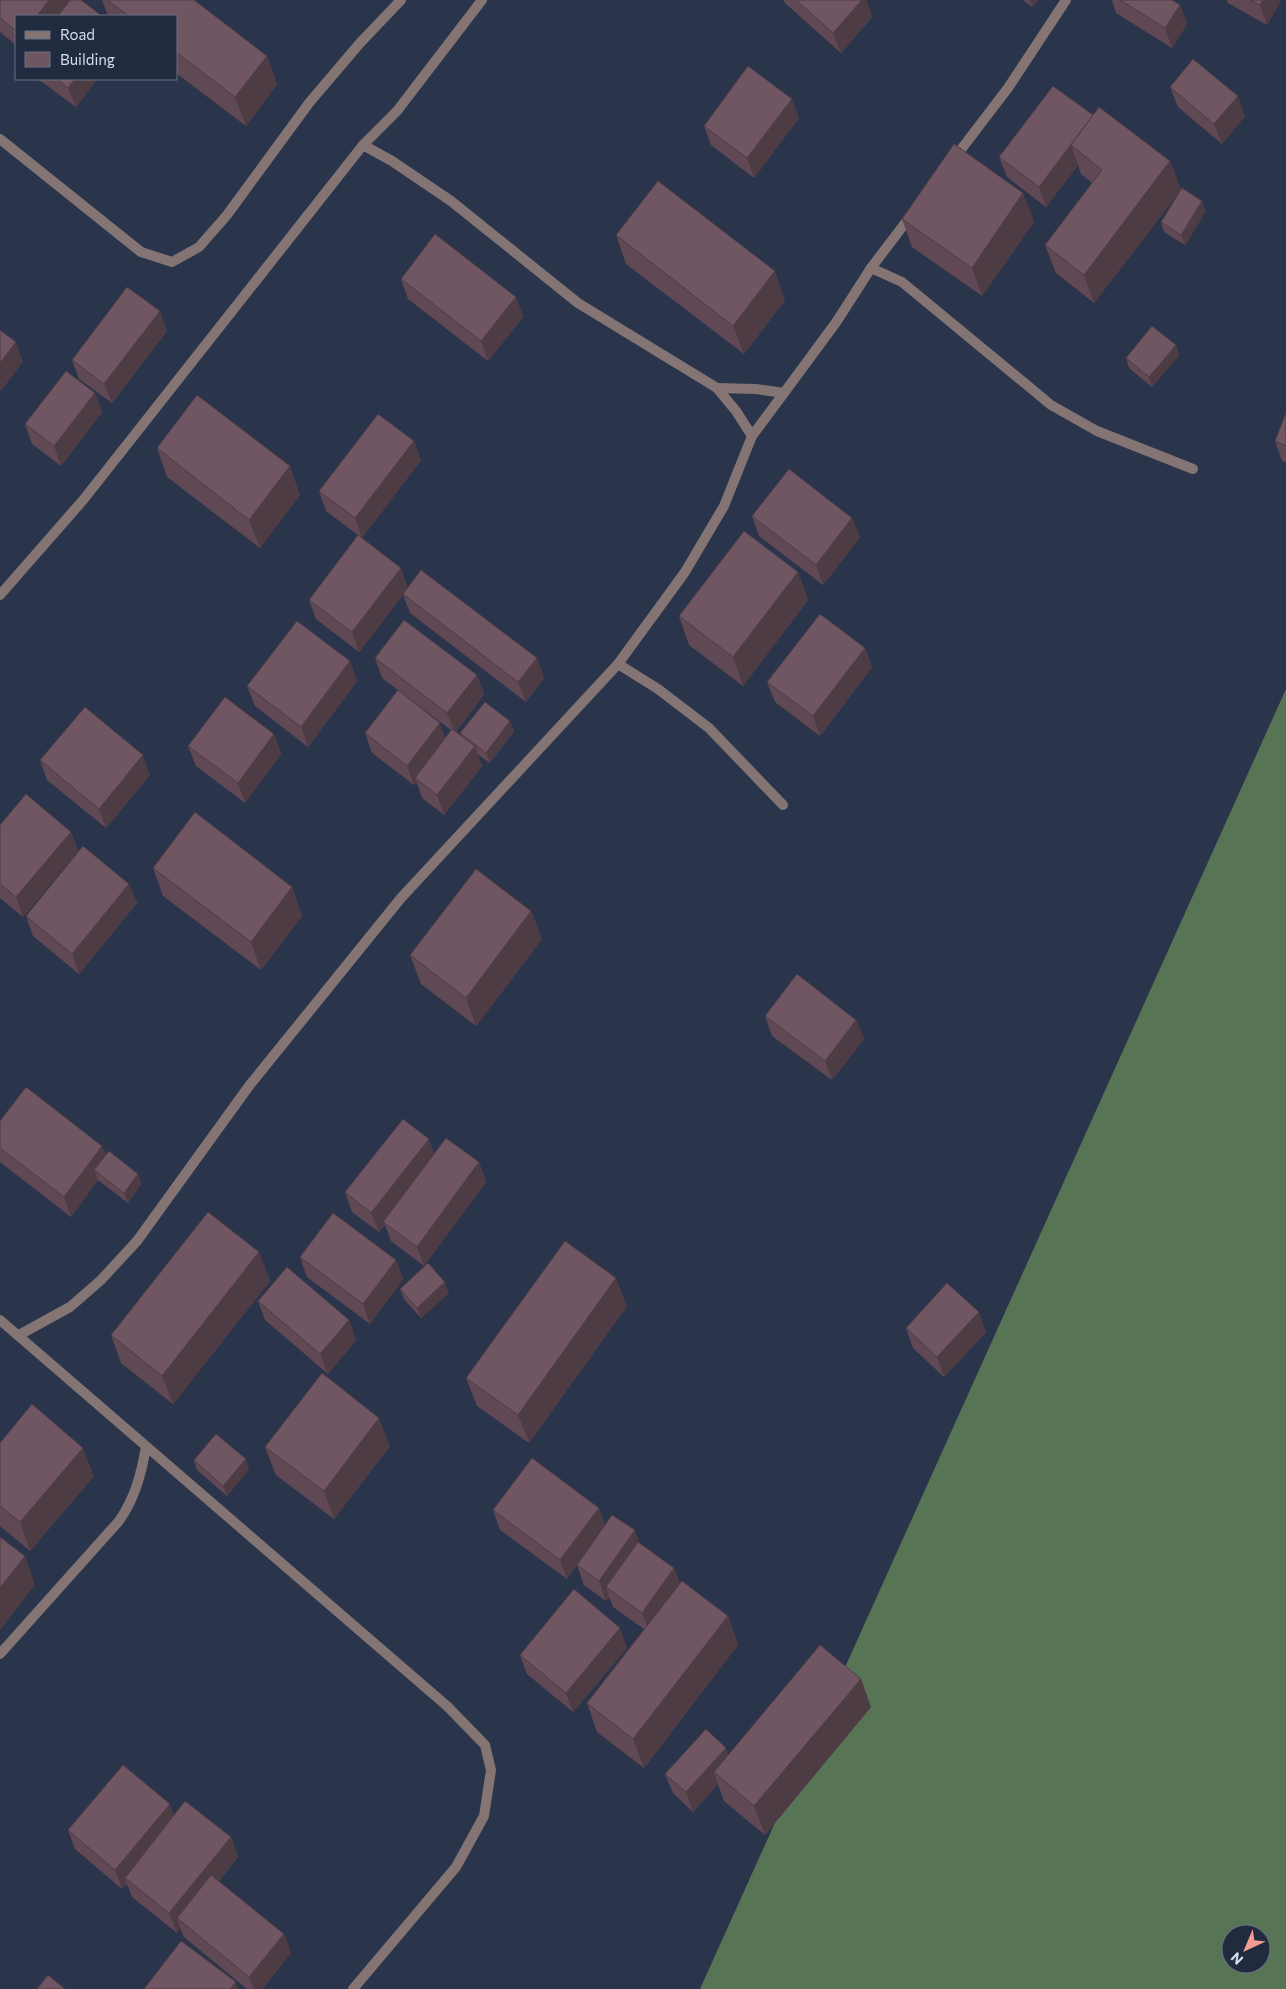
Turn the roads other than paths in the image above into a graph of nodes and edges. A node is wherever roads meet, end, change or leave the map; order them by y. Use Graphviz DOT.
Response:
graph roads {
  1 [pos="401,0"];
  2 [pos="482,0"];
  3 [pos="1066,0"];
  4 [pos="0,139"];
  5 [pos="363,145"];
  6 [pos="948,166"];
  7 [pos="919,205"];
  8 [pos="871,268"];
  9 [pos="717,388"];
  10 [pos="784,393"];
  11 [pos="752,436"];
  12 [pos="1193,469"];
  13 [pos="0,596"];
  14 [pos="618,664"];
  15 [pos="783,805"];
  16 [pos="0,1320"];
  17 [pos="19,1335"];
  18 [pos="146,1447"];
  19 [pos="0,1654"];
  20 [pos="353,1989"];
  1 -- 4 [label="street"];
  2 -- 5 [label="street"];
  3 -- 6 [label="street"];
  5 -- 9 [label="street"];
  5 -- 13 [label="street"];
  7 -- 8 [label="street"];
  8 -- 10 [label="street"];
  8 -- 12 [label="street"];
  9 -- 10 [label="street"];
  9 -- 11 [label="street"];
  10 -- 11 [label="street"];
  11 -- 14 [label="street"];
  14 -- 15 [label="street"];
  14 -- 17 [label="street"];
  16 -- 17 [label="street"];
  17 -- 18 [label="street"];
  18 -- 19 [label="street"];
  18 -- 20 [label="street"];
}
